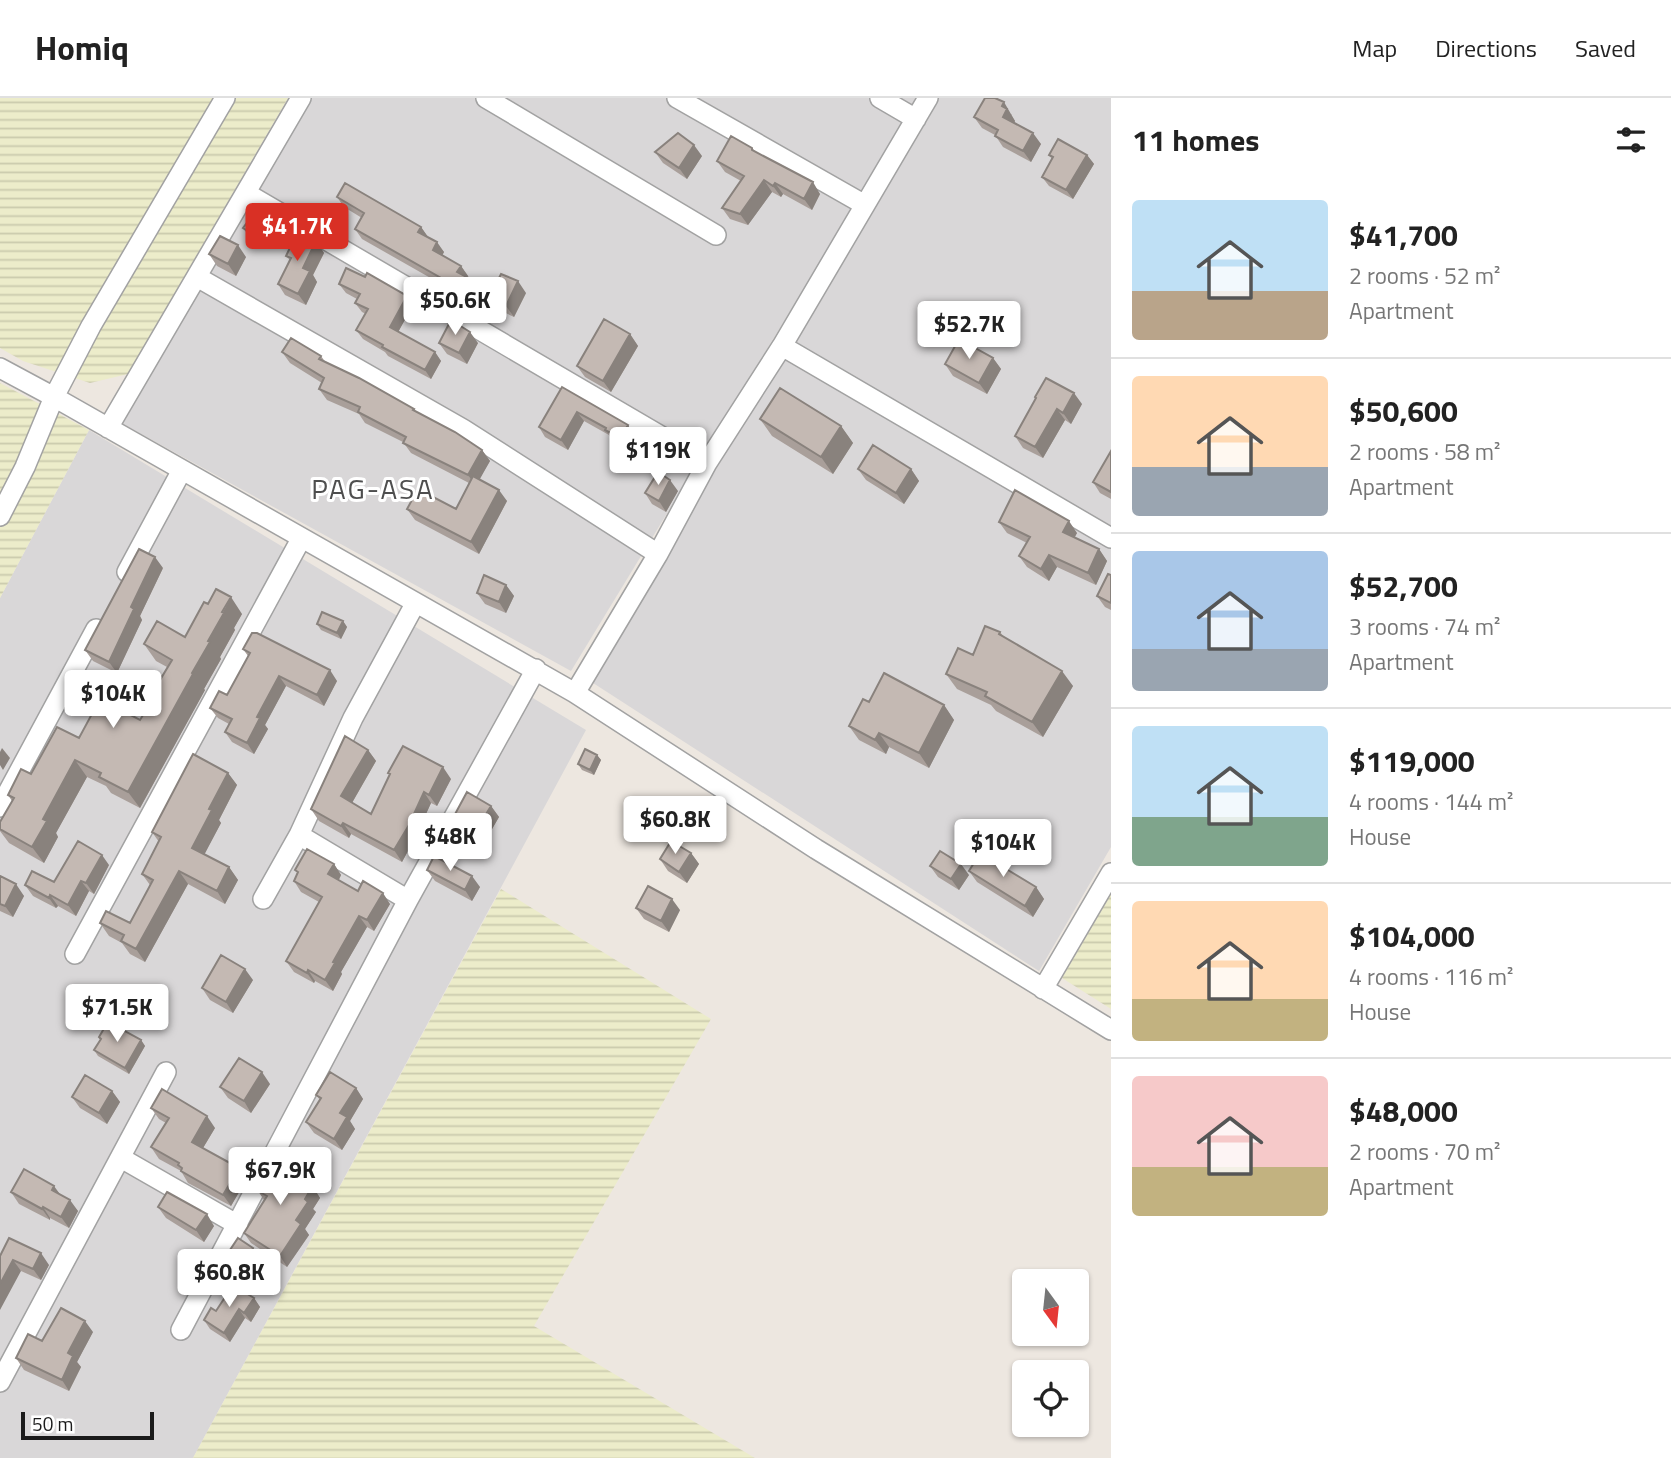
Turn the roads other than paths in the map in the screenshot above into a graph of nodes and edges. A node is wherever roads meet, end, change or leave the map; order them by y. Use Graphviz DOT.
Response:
graph roads {
  1 [pos="225,98"];
  2 [pos="301,98"];
  3 [pos="486,98"];
  4 [pos="677,98"];
  5 [pos="880,98"];
  6 [pos="928,98"];
  7 [pos="916,118"];
  8 [pos="246,193"];
  9 [pos="865,205"];
  10 [pos="716,235"];
  11 [pos="197,277"];
  12 [pos="782,346"];
  13 [pos="0,368"];
  14 [pos="54,397"];
  15 [pos="108,428"];
  16 [pos="707,463"];
  17 [pos="182,470"];
  18 [pos="0,516"];
  19 [pos="1111,537"];
  20 [pos="301,539"];
  21 [pos="658,554"];
  22 [pos="118,589"];
  23 [pos="415,604"];
  24 [pos="105,613"];
  25 [pos="536,669"];
  26 [pos="575,693"];
  27 [pos="0,807"];
  28 [pos="299,835"];
  29 [pos="1111,873"];
  30 [pos="263,899"];
  31 [pos="408,900"];
  32 [pos="75,954"];
  33 [pos="1043,989"];
  34 [pos="1111,1030"];
  35 [pos="166,1072"];
  36 [pos="121,1158"];
  37 [pos="238,1225"];
  38 [pos="181,1330"];
  39 [pos="0,1382"];
  1 -- 14 [label="street"];
  2 -- 8 [label="street"];
  3 -- 10 [label="street"];
  4 -- 9 [label="street"];
  5 -- 7 [label="street"];
  6 -- 7 [label="street"];
  7 -- 9 [label="street"];
  8 -- 11 [label="street"];
  8 -- 16 [label="street"];
  9 -- 12 [label="street"];
  11 -- 15 [label="street"];
  11 -- 21 [label="street"];
  12 -- 16 [label="street"];
  12 -- 19 [label="street"];
  13 -- 14 [label="street"];
  14 -- 15 [label="street"];
  14 -- 18 [label="street"];
  15 -- 17 [label="street"];
  16 -- 21 [label="street"];
  17 -- 20 [label="street"];
  17 -- 22 [label="street"];
  20 -- 23 [label="street"];
  20 -- 32 [label="street"];
  21 -- 26 [label="street"];
  23 -- 25 [label="street"];
  23 -- 28 [label="street"];
  24 -- 27 [label="street"];
  25 -- 26 [label="street"];
  25 -- 31 [label="street"];
  26 -- 33 [label="street"];
  28 -- 30 [label="street"];
  28 -- 31 [label="street"];
  29 -- 33 [label="street"];
  31 -- 37 [label="street"];
  33 -- 34 [label="street"];
  35 -- 36 [label="street"];
  36 -- 37 [label="street"];
  36 -- 39 [label="street"];
  37 -- 38 [label="street"];
}
